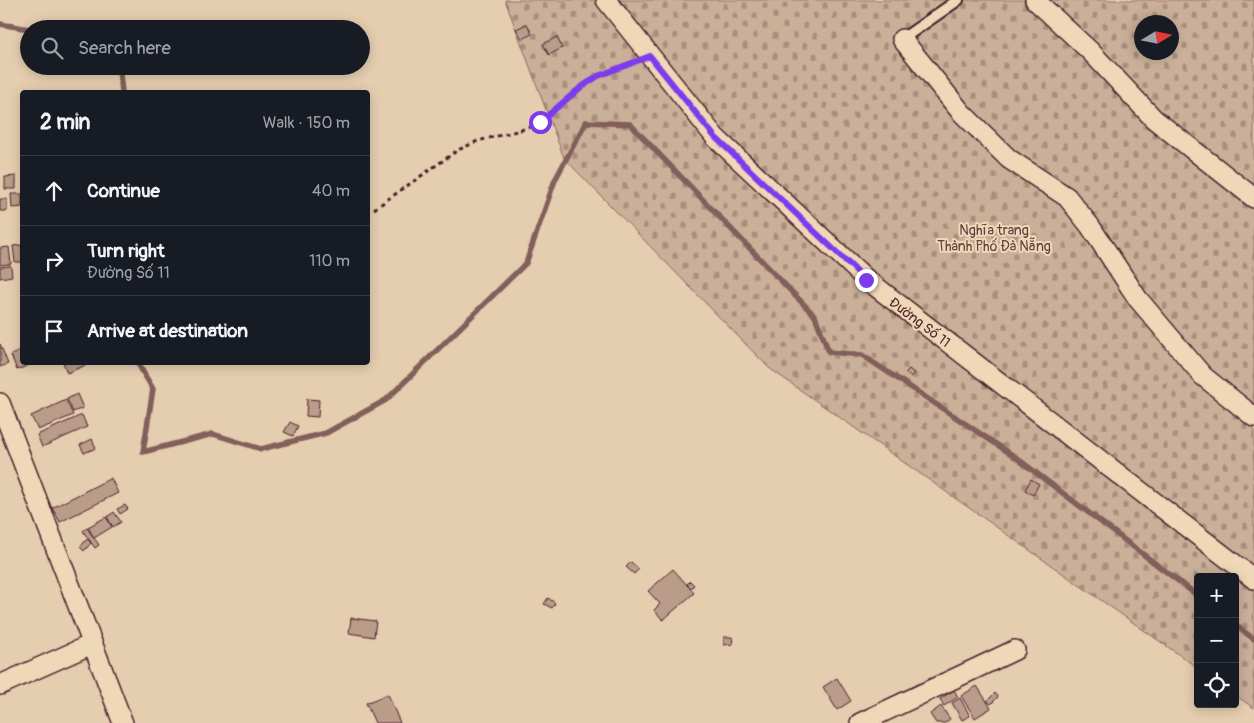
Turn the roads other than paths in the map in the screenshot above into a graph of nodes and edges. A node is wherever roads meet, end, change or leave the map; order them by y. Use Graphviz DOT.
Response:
graph roads {
  1 [pos="606,0"];
  2 [pos="958,0"];
  3 [pos="1035,0"];
  4 [pos="902,39"];
  5 [pos="1254,198"];
  6 [pos="0,403"];
  7 [pos="1254,417"];
  8 [pos="1254,579"];
  9 [pos="92,644"];
  10 [pos="1015,650"];
  11 [pos="0,685"];
  12 [pos="123,723"];
  13 [pos="860,723"];
  1 -- 8 [label="street, Đường Số 11"];
  2 -- 4 [label="lane"];
  3 -- 5 [label="street"];
  4 -- 7 [label="street"];
  6 -- 9 [label="street"];
  9 -- 11 [label="street"];
  9 -- 12 [label="street"];
  10 -- 13 [label="street"];
}
